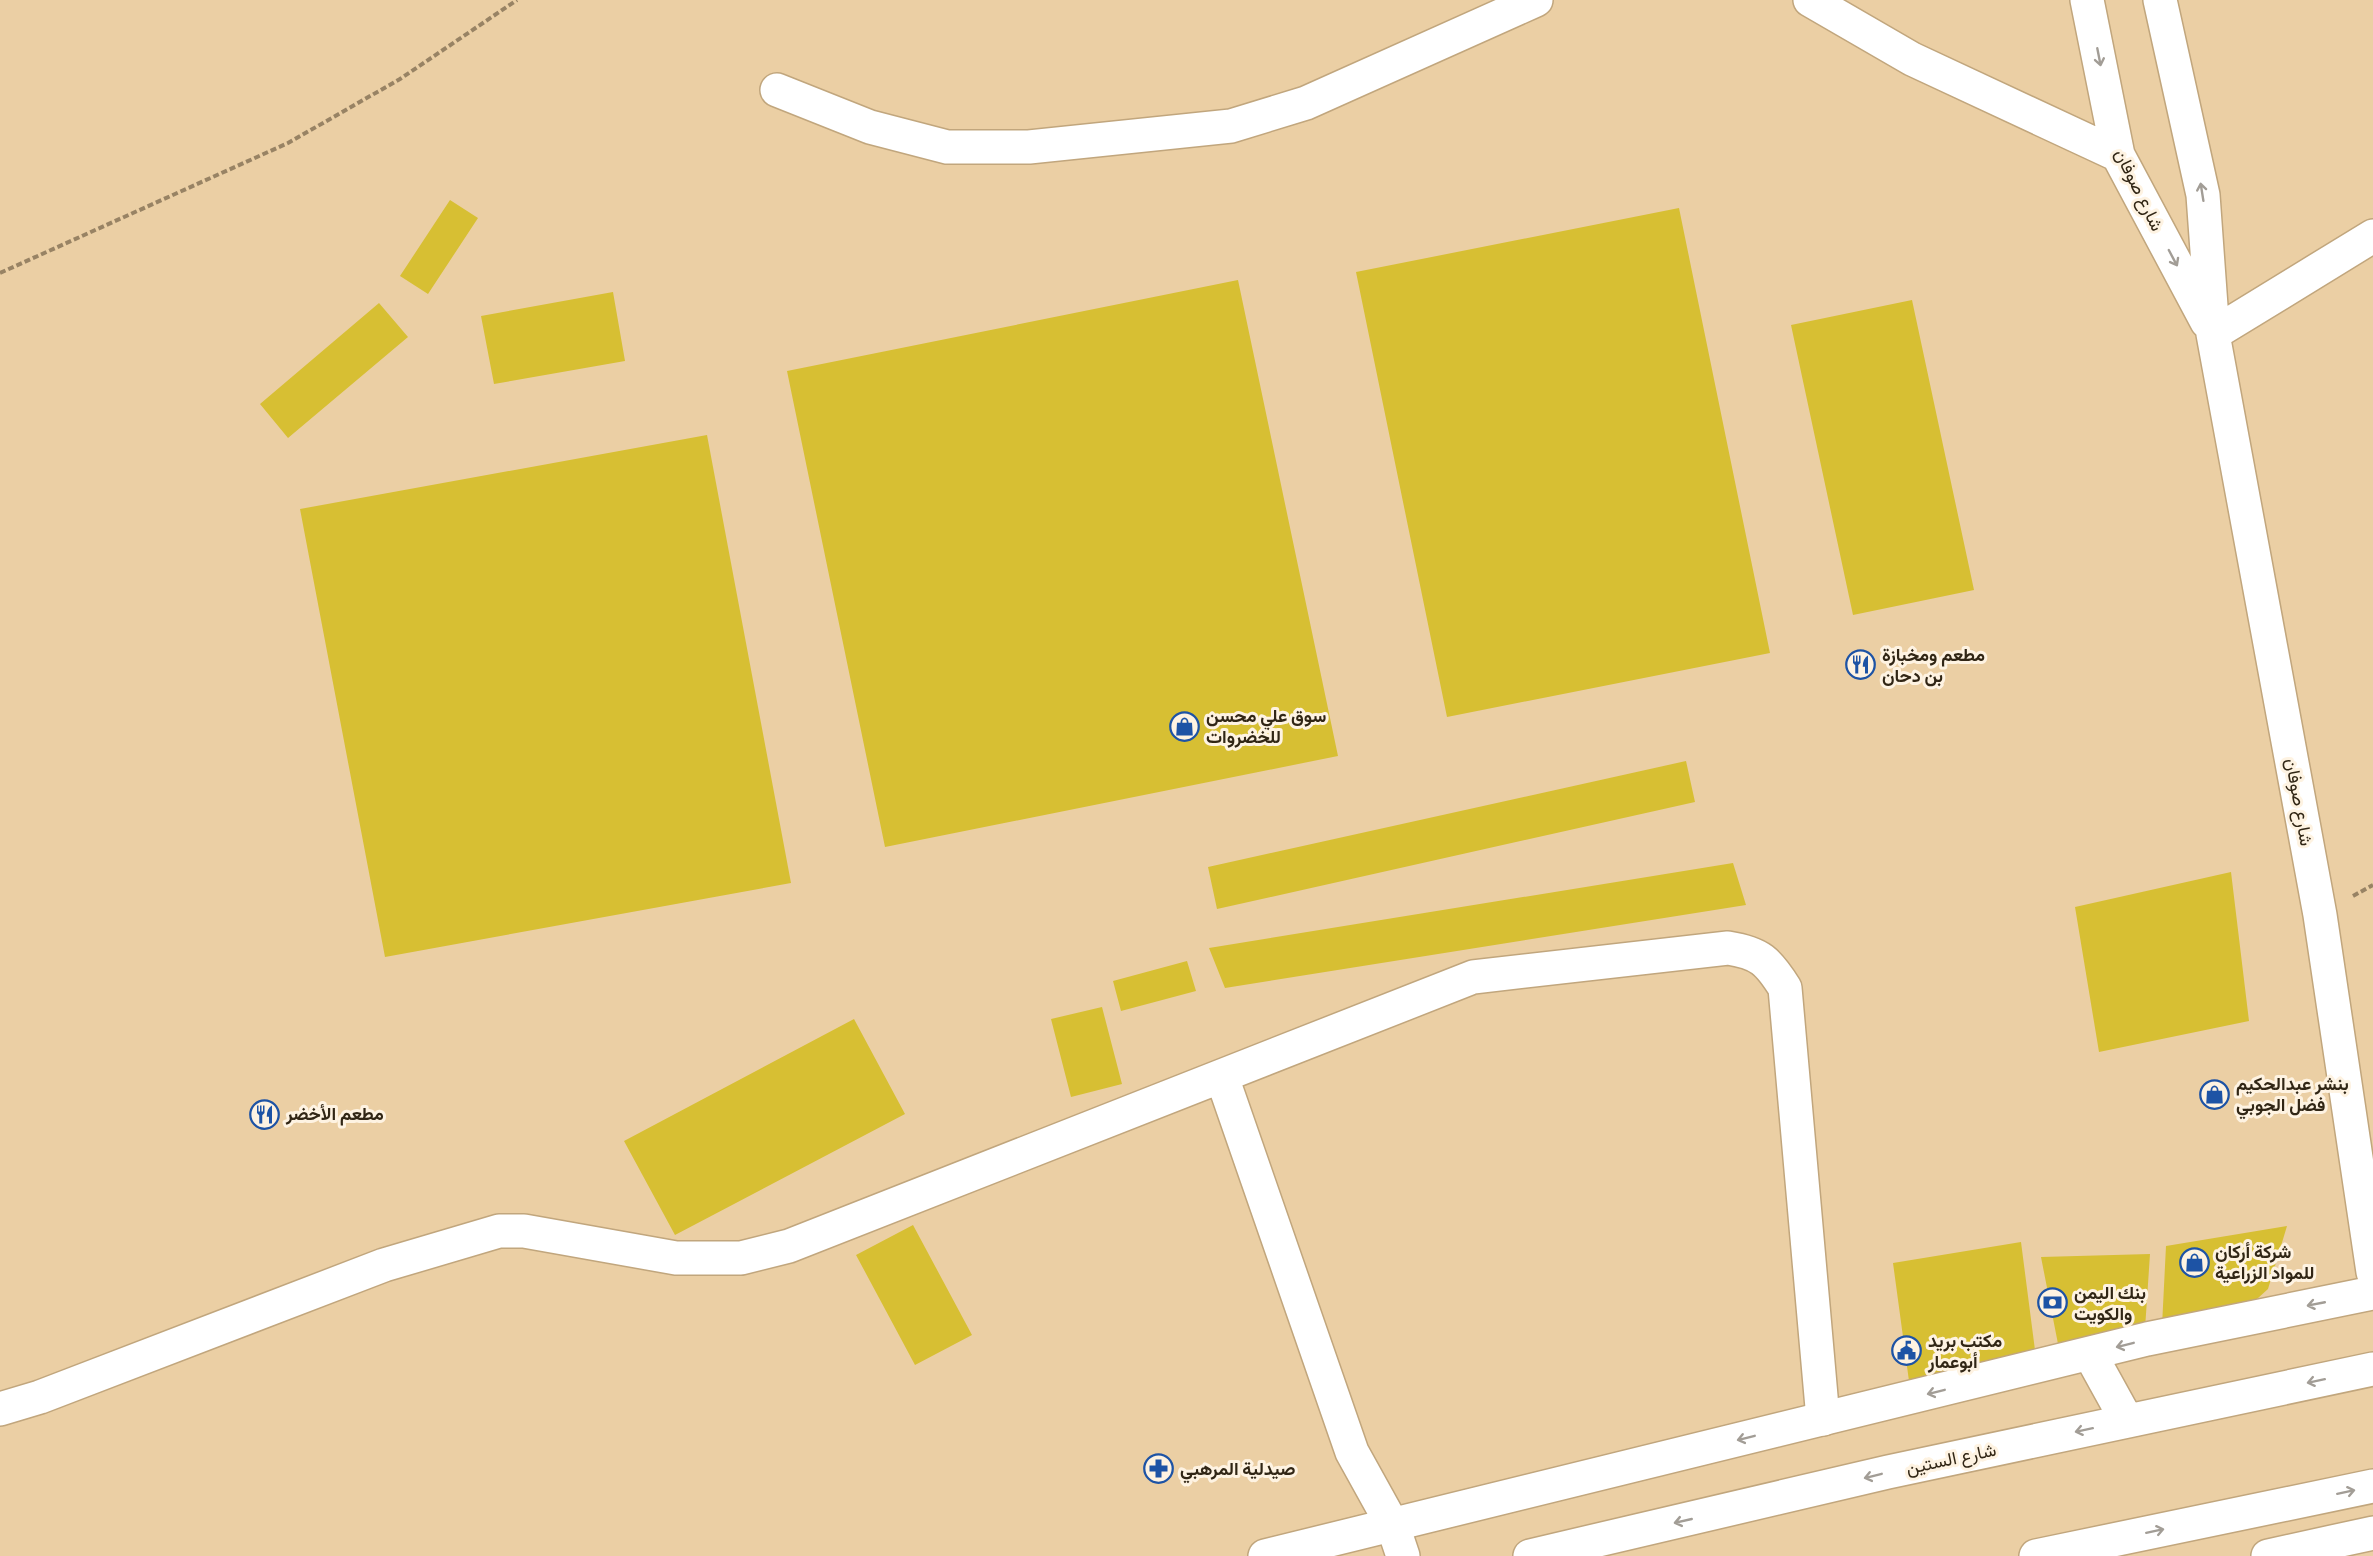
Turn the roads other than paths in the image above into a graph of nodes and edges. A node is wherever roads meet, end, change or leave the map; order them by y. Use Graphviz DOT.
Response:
graph roads {
  1 [pos="1536,0"];
  2 [pos="1810,0"];
  3 [pos="2087,0"];
  4 [pos="2160,0"];
  5 [pos="777,90"];
  6 [pos="2118,155"];
  7 [pos="2373,236"];
  8 [pos="2213,334"];
  9 [pos="1222,1077"];
  10 [pos="2373,1272"];
  11 [pos="2373,1293"];
  12 [pos="2090,1354"];
  13 [pos="2373,1369"];
  14 [pos="0,1409"];
  15 [pos="1823,1419"];
  16 [pos="2127,1421"];
  17 [pos="2373,1486"];
  18 [pos="2373,1533"];
  19 [pos="1398,1541"];
  20 [pos="2125,1547"];
  21 [pos="1265,1556"];
  22 [pos="1530,1556"];
  23 [pos="2036,1556"];
  24 [pos="2268,1556"];
  1 -- 5 [label="main road"];
  2 -- 6 [label="main road"];
  3 -- 6 [label="main road, شارع صوفان, one-way"];
  8 -- 4 [label="main road, شارع صوفان, one-way"];
  6 -- 8 [label="main road, شارع صوفان, one-way"];
  7 -- 8 [label="main road"];
  8 -- 10 [label="main road, شارع صوفان"];
  9 -- 14 [label="main road"];
  9 -- 15 [label="main road"];
  9 -- 19 [label="main road"];
  11 -- 12 [label="main road, one-way"];
  12 -- 15 [label="main road, one-way"];
  12 -- 16 [label="main road"];
  13 -- 16 [label="main road, شارع الستين, one-way"];
  15 -- 19 [label="main road, one-way"];
  16 -- 22 [label="main road, شارع الستين, one-way"];
  20 -- 17 [label="main road, one-way"];
  18 -- 24 [label="main road"];
  19 -- 21 [label="main road"];
  20 -- 23 [label="main road"];
}
